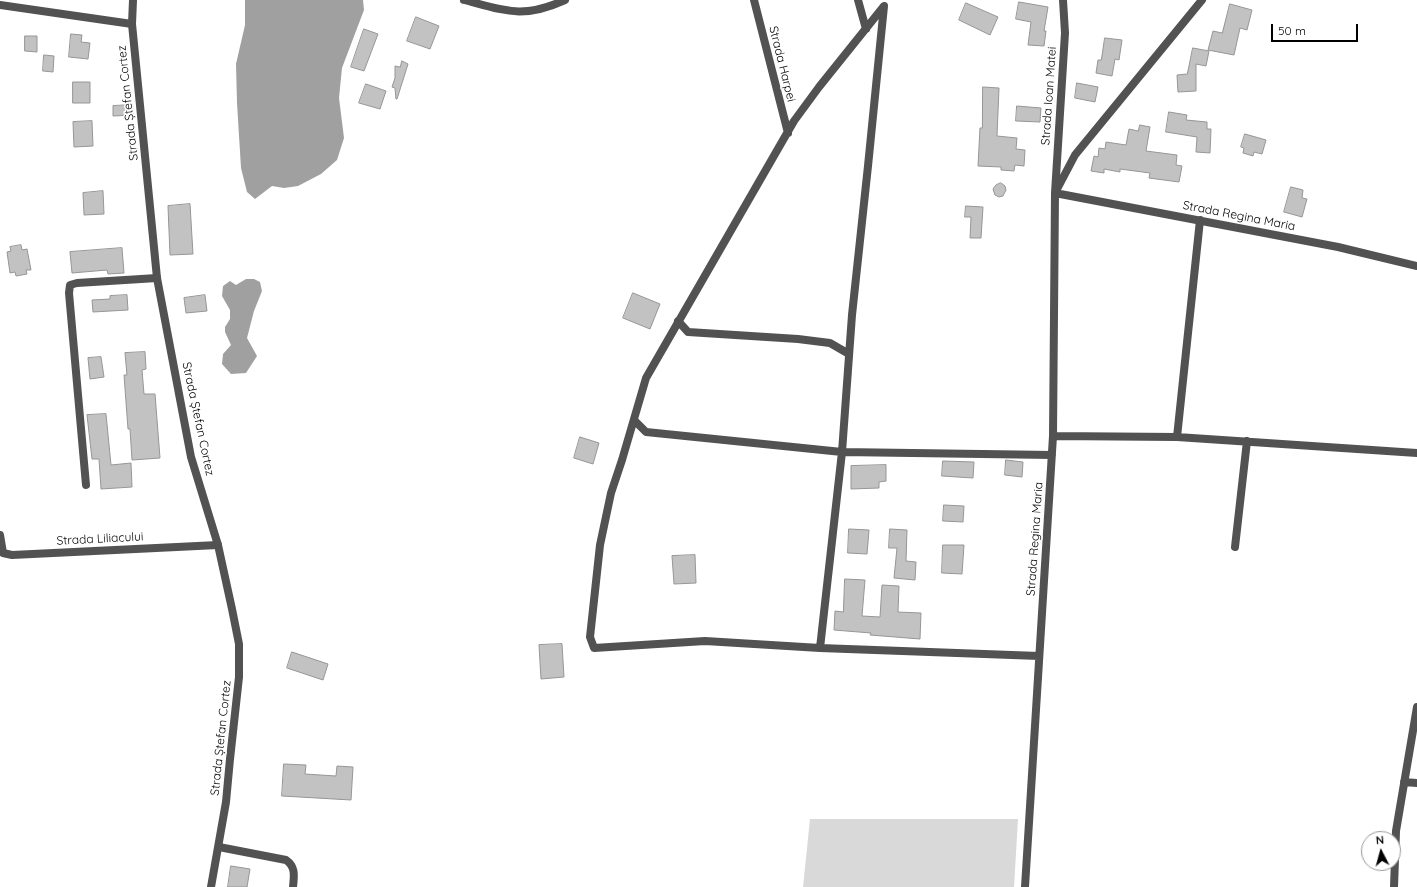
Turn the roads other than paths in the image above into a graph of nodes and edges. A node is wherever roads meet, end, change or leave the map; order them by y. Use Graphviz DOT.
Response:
graph roads {
  1 [pos="133,0"];
  2 [pos="464,0"];
  3 [pos="501,0"];
  4 [pos="565,0"];
  5 [pos="754,0"];
  6 [pos="858,0"];
  7 [pos="1063,0"];
  8 [pos="1202,0"];
  9 [pos="0,5"];
  10 [pos="498,9"];
  11 [pos="132,24"];
  12 [pos="866,28"];
  13 [pos="788,133"];
  14 [pos="1055,193"];
  15 [pos="1200,220"];
  16 [pos="1417,266"];
  17 [pos="157,278"];
  18 [pos="678,321"];
  19 [pos="849,354"];
  20 [pos="634,420"];
  21 [pos="1053,436"];
  22 [pos="1177,437"];
  23 [pos="1247,441"];
  24 [pos="842,452"];
  25 [pos="1417,453"];
  26 [pos="1052,455"];
  27 [pos="86,485"];
  28 [pos="0,535"];
  29 [pos="218,545"];
  30 [pos="1235,547"];
  31 [pos="820,648"];
  32 [pos="1039,656"];
  33 [pos="1417,707"];
  34 [pos="1404,782"];
  35 [pos="1417,783"];
  36 [pos="219,847"];
  37 [pos="211,887"];
  38 [pos="293,887"];
  39 [pos="1025,887"];
  40 [pos="1394,887"];
  1 -- 11 [label="street, Strada Ștefan Cortez"];
  2 -- 10 [label="street"];
  3 -- 10 [label="street"];
  4 -- 10 [label="street"];
  5 -- 13 [label="street, Strada Harpei"];
  6 -- 12 [label="street"];
  7 -- 14 [label="street, Strada Ioan Matei"];
  8 -- 14 [label="street, Strada Regina Maria"];
  9 -- 11 [label="street"];
  11 -- 17 [label="street, Strada Ștefan Cortez"];
  12 -- 13 [label="street"];
  12 -- 19 [label="street"];
  13 -- 18 [label="street"];
  14 -- 15 [label="street, Strada Regina Maria"];
  14 -- 21 [label="street, Strada Regina Maria"];
  15 -- 16 [label="street, Strada Regina Maria"];
  15 -- 22 [label="street"];
  17 -- 27 [label="street"];
  17 -- 29 [label="street, Strada Ștefan Cortez"];
  18 -- 19 [label="street"];
  18 -- 20 [label="street"];
  19 -- 24 [label="street"];
  20 -- 24 [label="street"];
  20 -- 31 [label="street"];
  21 -- 22 [label="street"];
  21 -- 26 [label="street, Strada Regina Maria"];
  22 -- 23 [label="street"];
  23 -- 25 [label="street"];
  23 -- 30 [label="street"];
  24 -- 26 [label="street"];
  24 -- 31 [label="street"];
  26 -- 32 [label="street, Strada Regina Maria"];
  28 -- 29 [label="street, Strada Liliacului"];
  29 -- 36 [label="street, Strada Ștefan Cortez"];
  31 -- 32 [label="street"];
  32 -- 39 [label="street, Strada Regina Maria"];
  33 -- 34 [label="street"];
  34 -- 35 [label="street"];
  34 -- 40 [label="street"];
  36 -- 37 [label="street, Strada Ștefan Cortez"];
  36 -- 38 [label="street"];
}
